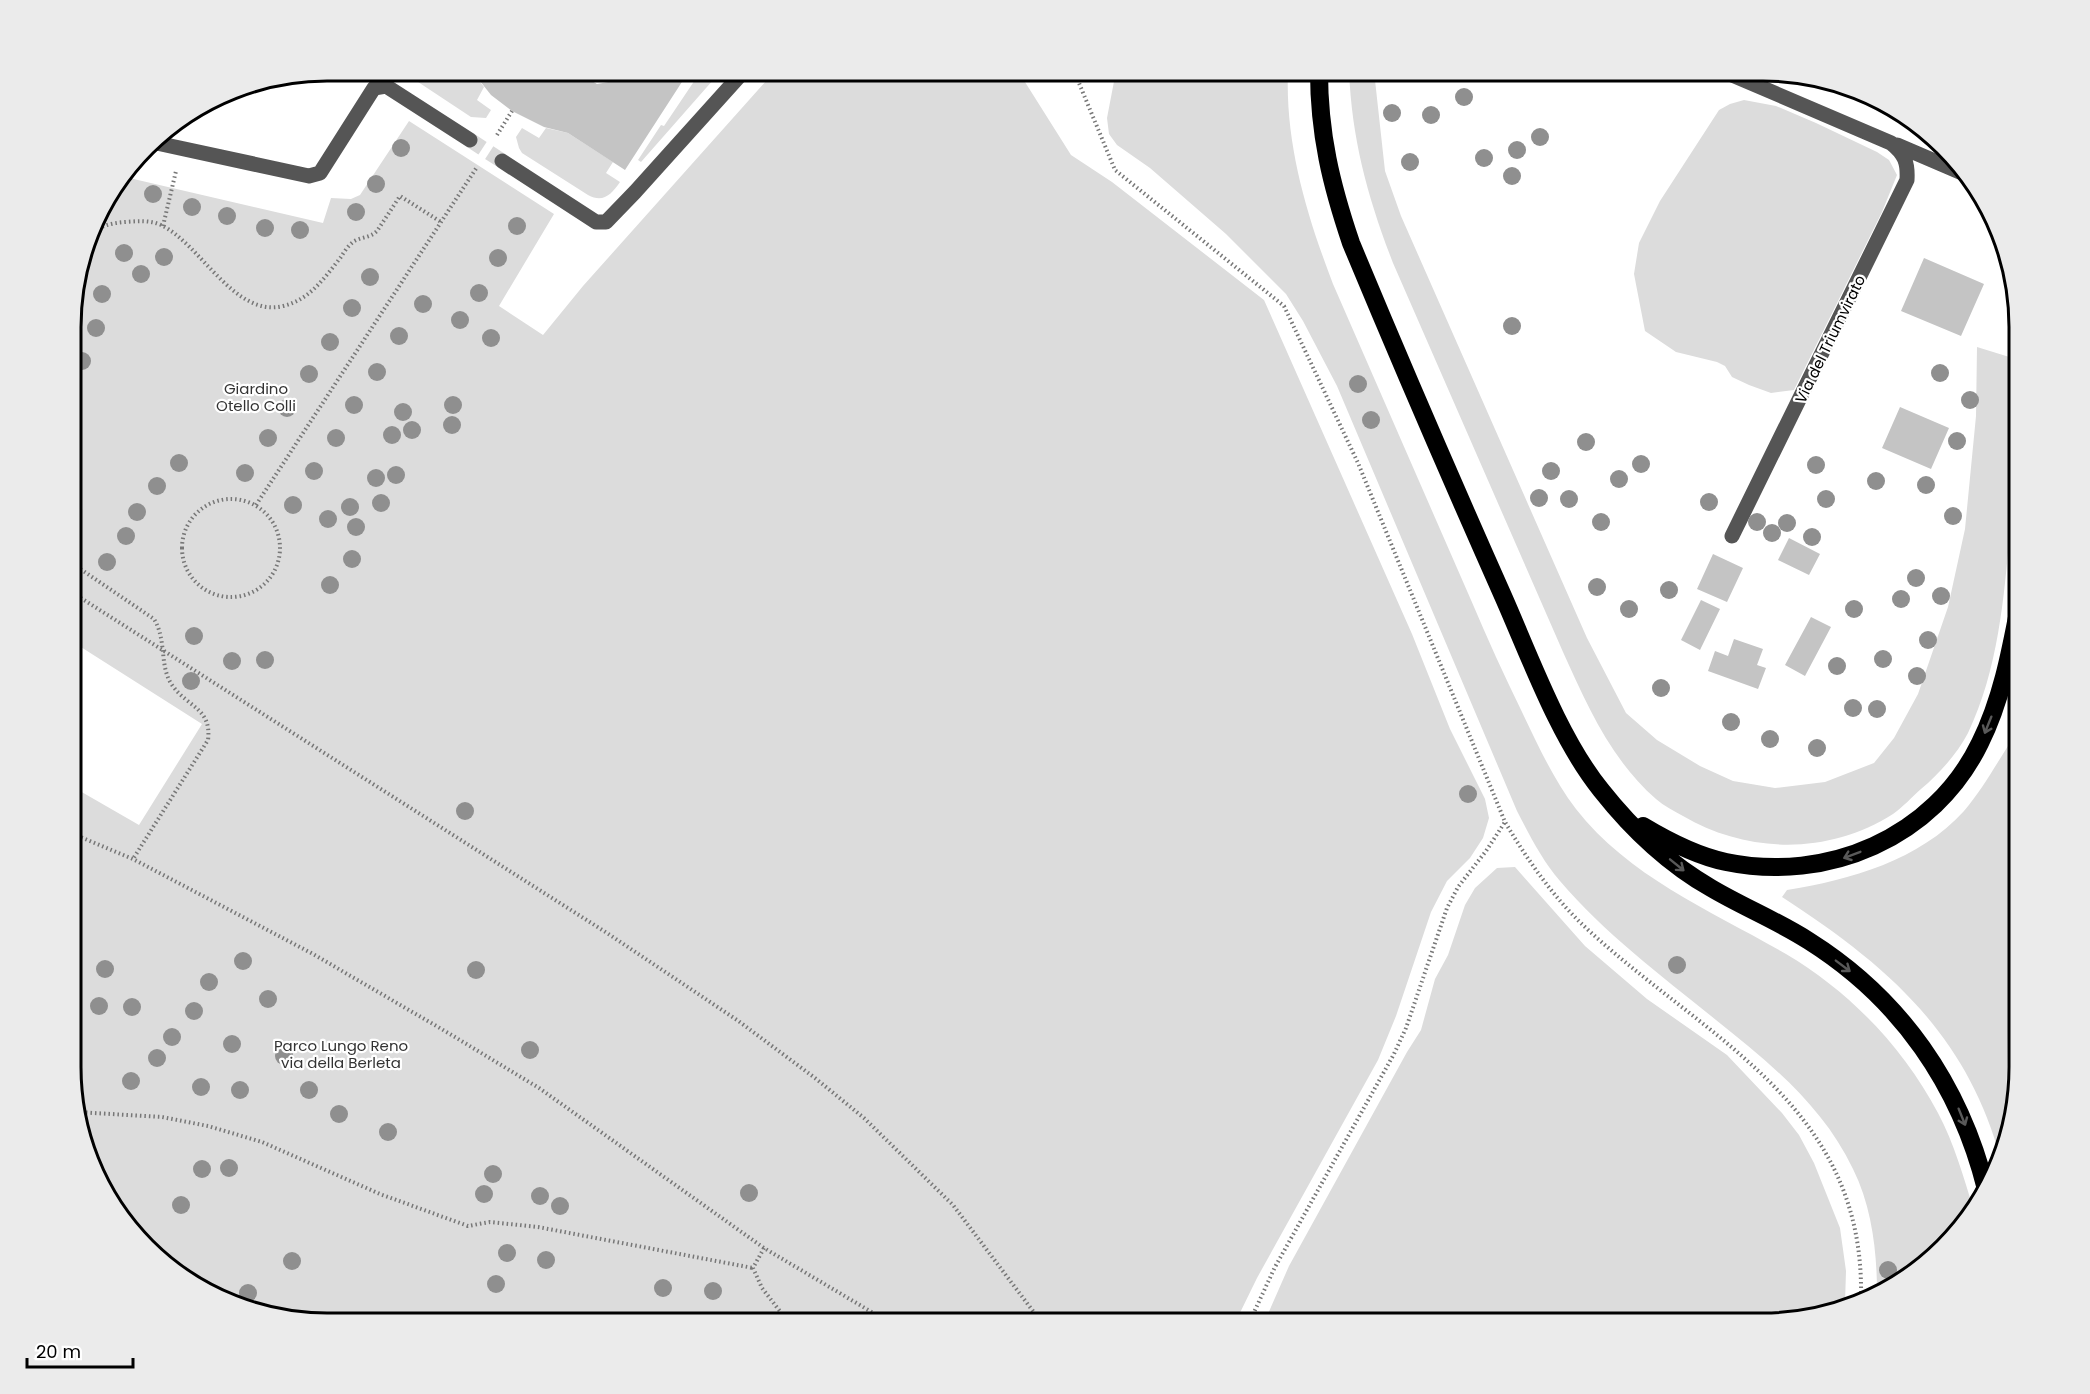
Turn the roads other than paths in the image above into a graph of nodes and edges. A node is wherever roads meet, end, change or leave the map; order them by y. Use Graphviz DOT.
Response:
graph roads {
  1 [pos="734,81"];
  2 [pos="1318,81"];
  3 [pos="1748,81"];
  4 [pos="470,141"];
  5 [pos="1891,143"];
  6 [pos="163,144"];
  7 [pos="502,161"];
  8 [pos="1951,168"];
  9 [pos="1732,536"];
  10 [pos="2009,658"];
  11 [pos="1618,811"];
  12 [pos="1983,1178"];
  1 -- 7 [label="lane"];
  2 -- 11 [label="highway"];
  3 -- 5 [label="lane"];
  4 -- 6 [label="lane"];
  5 -- 8 [label="lane"];
  5 -- 9 [label="lane, Via del Triumvirato"];
  10 -- 11 [label="highway, one-way"];
  11 -- 12 [label="highway, one-way"];
}
